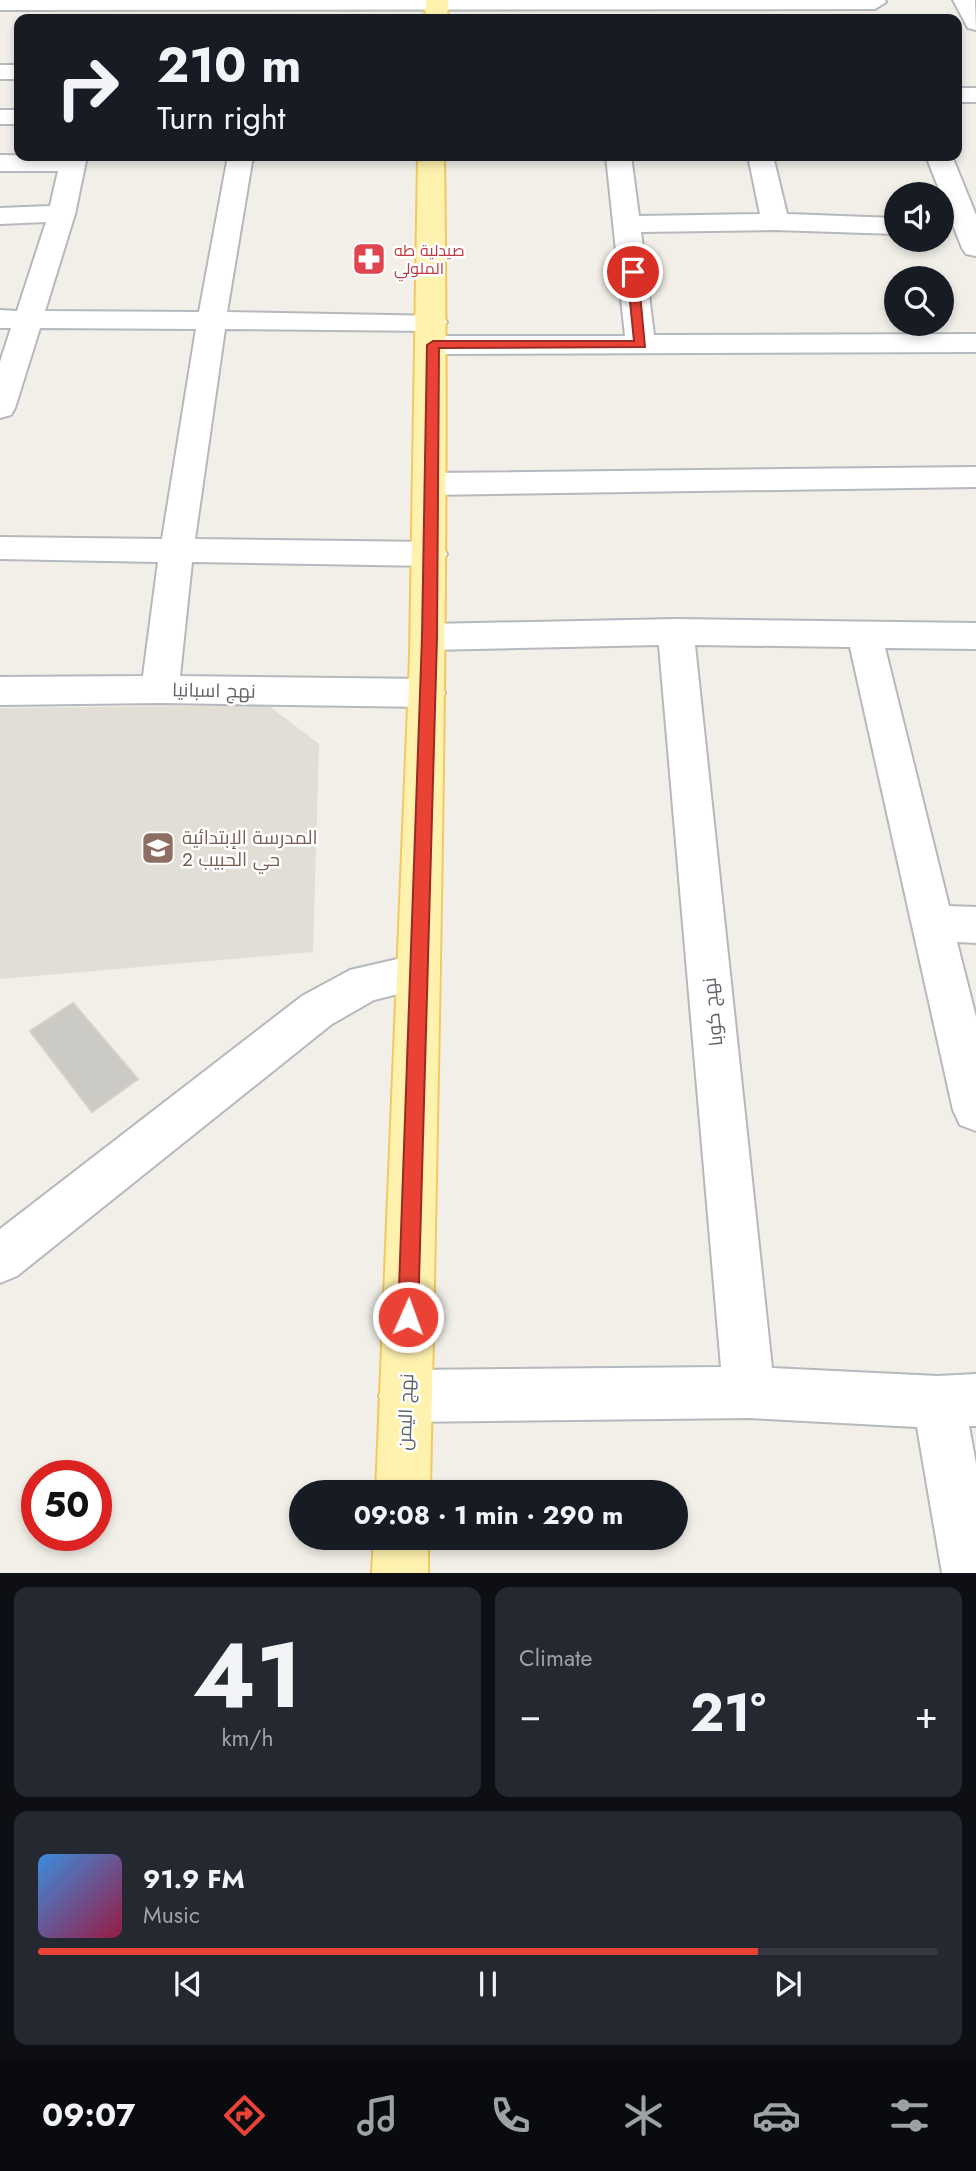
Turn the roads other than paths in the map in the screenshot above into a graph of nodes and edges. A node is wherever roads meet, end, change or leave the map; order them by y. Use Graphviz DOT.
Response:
graph roads {
  1 [pos="597,0"];
  2 [pos="964,0"];
  3 [pos="332,1"];
  4 [pos="4,2"];
  5 [pos="86,2"];
  6 [pos="437,7"];
  7 [pos="877,7"];
  8 [pos="727,11"];
  9 [pos="976,23"];
  10 [pos="36,161"];
  11 [pos="73,161"];
  12 [pos="241,161"];
  13 [pos="431,161"];
  14 [pos="619,161"];
  15 [pos="762,161"];
  16 [pos="941,162"];
  17 [pos="0,163"];
  18 [pos="976,169"];
  19 [pos="62,214"];
  20 [pos="0,216"];
  21 [pos="775,222"];
  22 [pos="627,224"];
  23 [pos="884,226"];
  24 [pos="954,230"];
  25 [pos="973,235"];
  26 [pos="211,318"];
  27 [pos="14,319"];
  28 [pos="433,333"];
  29 [pos="976,343"];
  30 [pos="641,345"];
  31 [pos="0,408"];
  32 [pos="976,477"];
  33 [pos="431,484"];
  34 [pos="0,548"];
  35 [pos="175,550"];
  36 [pos="430,554"];
  37 [pos="676,632"];
  38 [pos="865,636"];
  39 [pos="976,636"];
  40 [pos="429,637"];
  41 [pos="160,689"];
  42 [pos="0,691"];
  43 [pos="427,693"];
  44 [pos="930,923"];
  45 [pos="976,925"];
  46 [pos="419,972"];
  47 [pos="976,1110"];
  48 [pos="0,1259"];
  49 [pos="749,1392"];
  50 [pos="405,1396"];
  51 [pos="957,1401"];
  52 [pos="403,1480"];
  53 [pos="401,1550"];
  54 [pos="400,1573"];
  55 [pos="970,1573"];
  1 -- 6 [label="street"];
  1 -- 8 [label="street"];
  2 -- 9 [label="street"];
  3 -- 5 [label="street"];
  3 -- 6 [label="street"];
  4 -- 5 [label="street"];
  7 -- 8 [label="street"];
  10 -- 17 [label="street"];
  11 -- 19 [label="street"];
  12 -- 26 [label="street"];
  13 -- 28 [label="main road, نهج اليمن"];
  14 -- 22 [label="street"];
  15 -- 21 [label="street"];
  16 -- 18 [label="street"];
  16 -- 25 [label="street"];
  19 -- 20 [label="street"];
  19 -- 27 [label="street"];
  21 -- 22 [label="street"];
  21 -- 23 [label="street"];
  22 -- 30 [label="street"];
  24 -- 25 [label="street"];
  26 -- 27 [label="street"];
  26 -- 28 [label="street"];
  26 -- 35 [label="street"];
  27 -- 31 [label="street"];
  28 -- 30 [label="street"];
  28 -- 33 [label="main road, نهج اليمن"];
  29 -- 30 [label="street"];
  32 -- 33 [label="street"];
  33 -- 36 [label="main road, نهج اليمن"];
  34 -- 35 [label="street"];
  35 -- 36 [label="street"];
  35 -- 41 [label="street"];
  36 -- 40 [label="main road, نهج اليمن"];
  37 -- 38 [label="street"];
  37 -- 40 [label="street"];
  37 -- 49 [label="street, نهج كوبا"];
  38 -- 39 [label="street"];
  38 -- 44 [label="street"];
  40 -- 43 [label="main road, نهج اليمن"];
  41 -- 42 [label="street, نهج اسبانيا"];
  41 -- 43 [label="street, نهج اسبانيا"];
  43 -- 46 [label="main road, نهج اليمن"];
  44 -- 45 [label="street"];
  44 -- 47 [label="street"];
  46 -- 48 [label="street"];
  46 -- 50 [label="main road, نهج اليمن"];
  49 -- 50 [label="street"];
  49 -- 51 [label="street"];
  50 -- 52 [label="main road, نهج اليمن"];
  51 -- 55 [label="street"];
  53 -- 54 [label="main road"];
}
